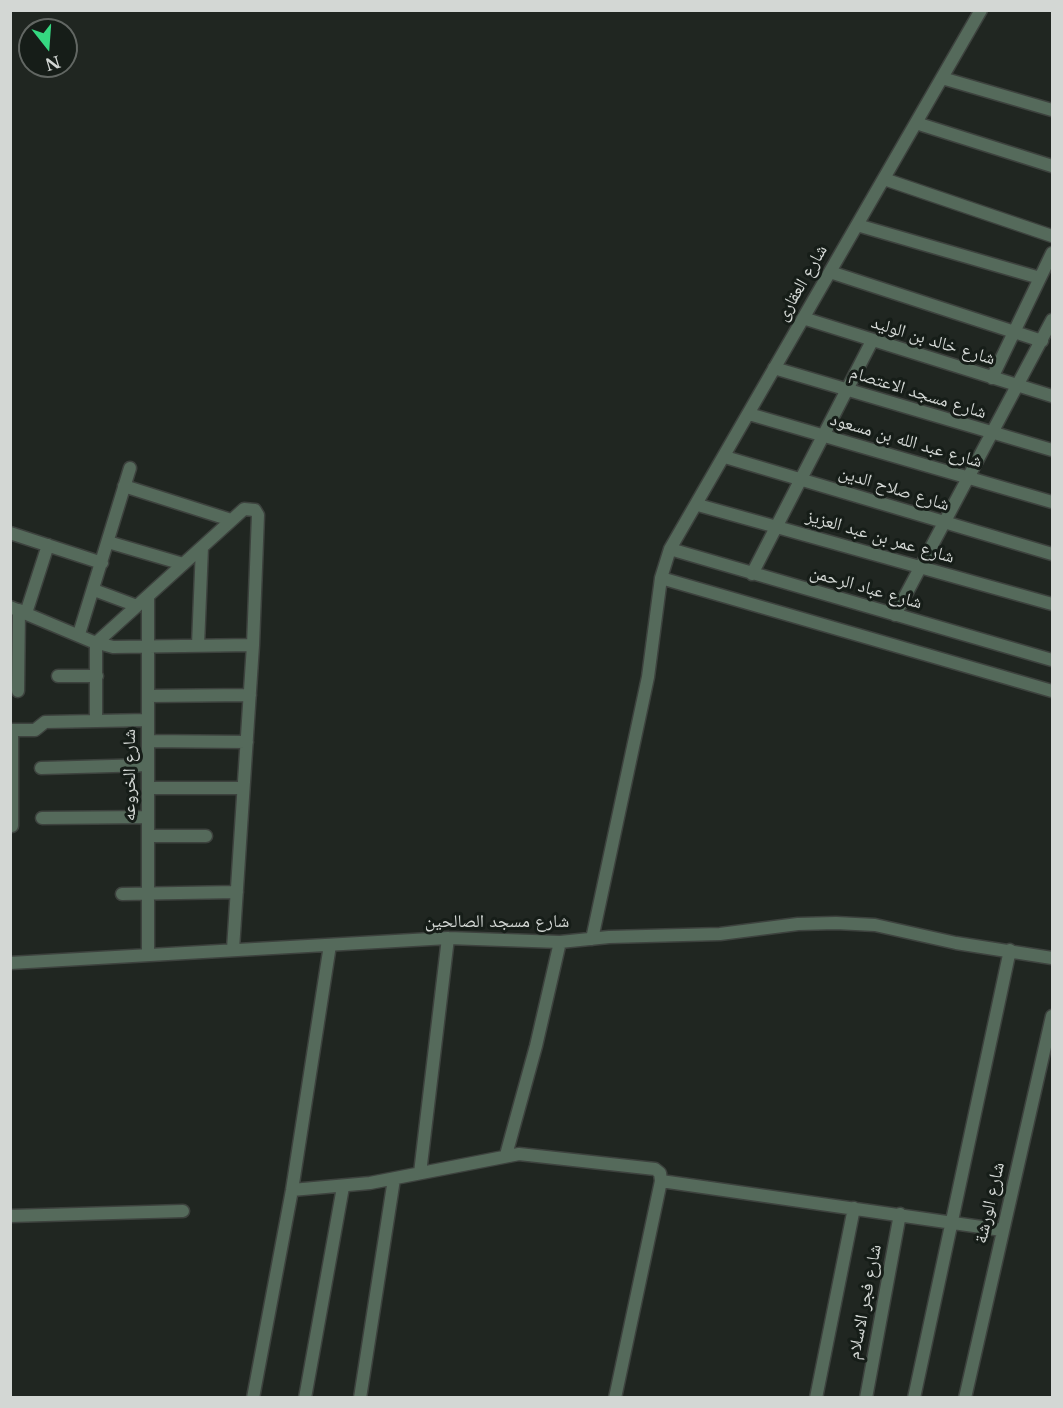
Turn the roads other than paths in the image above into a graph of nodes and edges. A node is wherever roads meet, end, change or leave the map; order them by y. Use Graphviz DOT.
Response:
graph roads {
  1 [pos="981,10"];
  2 [pos="942,78"];
  3 [pos="1053,111"];
  4 [pos="916,123"];
  5 [pos="1053,166"];
  6 [pos="884,179"];
  7 [pos="857,225"];
  8 [pos="1053,236"];
  9 [pos="1053,253"];
  10 [pos="830,272"];
  11 [pos="1040,278"];
  12 [pos="803,318"];
  13 [pos="1053,320"];
  14 [pos="1014,332"];
  15 [pos="872,341"];
  16 [pos="1042,341"];
  17 [pos="774,368"];
  18 [pos="992,378"];
  19 [pos="1017,386"];
  20 [pos="846,390"];
  21 [pos="1053,396"];
  22 [pos="749,414"];
  23 [pos="992,434"];
  24 [pos="823,436"];
  25 [pos="1053,450"];
  26 [pos="725,457"];
  27 [pos="130,468"];
  28 [pos="968,478"];
  29 [pos="800,480"];
  30 [pos="124,486"];
  31 [pos="1053,502"];
  32 [pos="698,505"];
  33 [pos="231,520"];
  34 [pos="944,523"];
  35 [pos="776,526"];
  36 [pos="10,533"];
  37 [pos="108,542"];
  38 [pos="48,545"];
  39 [pos="202,547"];
  40 [pos="670,549"];
  41 [pos="1053,554"];
  42 [pos="102,563"];
  43 [pos="183,564"];
  44 [pos="921,567"];
  45 [pos="752,574"];
  46 [pos="662,578"];
  47 [pos="94,590"];
  48 [pos="148,596"];
  49 [pos="1053,604"];
  50 [pos="137,606"];
  51 [pos="19,610"];
  52 [pos="895,615"];
  53 [pos="79,634"];
  54 [pos="96,643"];
  55 [pos="198,645"];
  56 [pos="253,645"];
  57 [pos="148,646"];
  58 [pos="1053,660"];
  59 [pos="14,676"];
  60 [pos="58,676"];
  61 [pos="97,676"];
  62 [pos="18,691"];
  63 [pos="1053,691"];
  64 [pos="250,695"];
  65 [pos="148,696"];
  66 [pos="148,720"];
  67 [pos="96,721"];
  68 [pos="11,730"];
  69 [pos="148,741"];
  70 [pos="247,742"];
  71 [pos="148,765"];
  72 [pos="40,768"];
  73 [pos="148,788"];
  74 [pos="243,788"];
  75 [pos="148,817"];
  76 [pos="42,818"];
  77 [pos="12,826"];
  78 [pos="148,836"];
  79 [pos="206,836"];
  80 [pos="237,892"];
  81 [pos="122,894"];
  82 [pos="148,894"];
  83 [pos="448,938"];
  84 [pos="592,939"];
  85 [pos="560,942"];
  86 [pos="330,945"];
  87 [pos="233,949"];
  88 [pos="1010,950"];
  89 [pos="148,954"];
  90 [pos="1053,958"];
  91 [pos="10,963"];
  92 [pos="1053,1016"];
  93 [pos="506,1155"];
  94 [pos="420,1173"];
  95 [pos="394,1179"];
  96 [pos="661,1181"];
  97 [pos="343,1187"];
  98 [pos="292,1190"];
  99 [pos="854,1208"];
  100 [pos="183,1211"];
  101 [pos="900,1214"];
  102 [pos="10,1216"];
  103 [pos="954,1221"];
  104 [pos="1002,1230"];
  105 [pos="253,1398"];
  106 [pos="305,1398"];
  107 [pos="360,1398"];
  108 [pos="615,1398"];
  109 [pos="816,1398"];
  110 [pos="866,1398"];
  111 [pos="914,1398"];
  112 [pos="965,1398"];
  1 -- 2 [label="street, شارع العقارى"];
  2 -- 3 [label="street"];
  2 -- 4 [label="street, شارع العقارى"];
  4 -- 5 [label="street"];
  4 -- 6 [label="street, شارع العقارى"];
  6 -- 7 [label="street, شارع العقارى"];
  6 -- 8 [label="street"];
  7 -- 10 [label="street, شارع العقارى"];
  7 -- 11 [label="street"];
  9 -- 11 [label="street"];
  10 -- 12 [label="street, شارع العقارى"];
  10 -- 14 [label="street"];
  11 -- 14 [label="street"];
  12 -- 15 [label="street, شارع خالد بن الوليد"];
  12 -- 17 [label="street, شارع العقارى"];
  13 -- 16 [label="street"];
  14 -- 16 [label="street"];
  14 -- 18 [label="street"];
  15 -- 18 [label="street, شارع خالد بن الوليد"];
  15 -- 20 [label="street"];
  16 -- 19 [label="street"];
  17 -- 20 [label="street, شارع مسجد الاعتصام"];
  17 -- 22 [label="street, شارع العقارى"];
  18 -- 19 [label="street, شارع خالد بن الوليد"];
  19 -- 21 [label="street, شارع خالد بن الوليد"];
  19 -- 23 [label="street"];
  20 -- 23 [label="street, شارع مسجد الاعتصام"];
  20 -- 24 [label="street"];
  22 -- 24 [label="street, شارع عبد الله بن مسعود"];
  22 -- 26 [label="street, شارع العقارى"];
  23 -- 25 [label="street, شارع مسجد الاعتصام"];
  23 -- 28 [label="street"];
  24 -- 28 [label="street, شارع عبد الله بن مسعود"];
  24 -- 29 [label="street"];
  26 -- 29 [label="street, شارع صلاح الدين"];
  26 -- 32 [label="street, شارع العقارى"];
  27 -- 30 [label="street"];
  28 -- 31 [label="street, شارع عبد الله بن مسعود"];
  28 -- 34 [label="street"];
  29 -- 34 [label="street, شارع صلاح الدين"];
  29 -- 35 [label="street"];
  30 -- 33 [label="street"];
  30 -- 37 [label="street"];
  32 -- 35 [label="street, شارع عمر بن عبد العزيز"];
  32 -- 40 [label="street, شارع العقارى"];
  33 -- 39 [label="street"];
  33 -- 56 [label="street"];
  34 -- 41 [label="street, شارع صلاح الدين"];
  34 -- 44 [label="street"];
  35 -- 44 [label="street, شارع عمر بن عبد العزيز"];
  35 -- 45 [label="street"];
  36 -- 38 [label="street"];
  37 -- 42 [label="street"];
  37 -- 43 [label="street"];
  38 -- 42 [label="street"];
  38 -- 51 [label="street"];
  39 -- 43 [label="street"];
  39 -- 55 [label="street"];
  40 -- 45 [label="street, شارع عباد الرحمن"];
  40 -- 46 [label="street, شارع العقارى"];
  42 -- 47 [label="street"];
  43 -- 48 [label="street"];
  44 -- 49 [label="street, شارع عمر بن عبد العزيز"];
  44 -- 52 [label="street"];
  45 -- 52 [label="street, شارع عباد الرحمن"];
  46 -- 63 [label="street"];
  46 -- 84 [label="street, شارع العقارى"];
  47 -- 50 [label="street"];
  47 -- 53 [label="street"];
  48 -- 50 [label="street"];
  48 -- 57 [label="street, شارع الخروعه"];
  50 -- 54 [label="street"];
  51 -- 53 [label="street"];
  51 -- 59 [label="street"];
  52 -- 58 [label="street, شارع عباد الرحمن"];
  53 -- 54 [label="street"];
  54 -- 57 [label="street"];
  54 -- 61 [label="street"];
  55 -- 56 [label="street"];
  55 -- 57 [label="street"];
  56 -- 64 [label="street"];
  57 -- 65 [label="street, شارع الخروعه"];
  59 -- 62 [label="street"];
  60 -- 61 [label="street"];
  61 -- 67 [label="street"];
  64 -- 65 [label="street"];
  64 -- 70 [label="street"];
  65 -- 66 [label="street, شارع الخروعه"];
  66 -- 67 [label="street"];
  66 -- 69 [label="street, شارع الخروعه"];
  67 -- 68 [label="street"];
  68 -- 77 [label="street"];
  69 -- 70 [label="street"];
  69 -- 71 [label="street, شارع الخروعه"];
  70 -- 74 [label="street"];
  71 -- 72 [label="street"];
  71 -- 73 [label="street, شارع الخروعه"];
  73 -- 74 [label="street"];
  73 -- 75 [label="street, شارع الخروعه"];
  74 -- 80 [label="street"];
  75 -- 76 [label="street"];
  75 -- 78 [label="street, شارع الخروعه"];
  78 -- 79 [label="street"];
  78 -- 82 [label="street, شارع الخروعه"];
  80 -- 82 [label="street"];
  80 -- 87 [label="street"];
  81 -- 82 [label="street"];
  82 -- 89 [label="street, شارع الخروعه"];
  83 -- 85 [label="street, شارع مسجد الصالحين"];
  83 -- 86 [label="street, شارع مسجد الصالحين"];
  83 -- 94 [label="street"];
  84 -- 85 [label="street, شارع مسجد الصالحين"];
  84 -- 88 [label="street, شارع مسجد الصالحين"];
  85 -- 93 [label="street"];
  86 -- 87 [label="street, شارع مسجد الصالحين"];
  86 -- 98 [label="street"];
  87 -- 89 [label="street, شارع مسجد الصالحين"];
  88 -- 90 [label="street, شارع مسجد الصالحين"];
  88 -- 103 [label="street"];
  89 -- 91 [label="street, شارع مسجد الصالحين"];
  92 -- 104 [label="street, شارع الورشة"];
  93 -- 94 [label="street"];
  93 -- 96 [label="street"];
  94 -- 95 [label="street"];
  95 -- 97 [label="street"];
  95 -- 107 [label="street"];
  96 -- 99 [label="street"];
  96 -- 108 [label="street"];
  97 -- 98 [label="street"];
  97 -- 106 [label="street"];
  98 -- 105 [label="street"];
  99 -- 101 [label="street"];
  99 -- 109 [label="street"];
  100 -- 102 [label="street"];
  101 -- 103 [label="street"];
  101 -- 110 [label="street, شارع فجر الاسلام"];
  103 -- 104 [label="street"];
  103 -- 111 [label="street"];
  104 -- 112 [label="street, شارع الورشة"];
}
